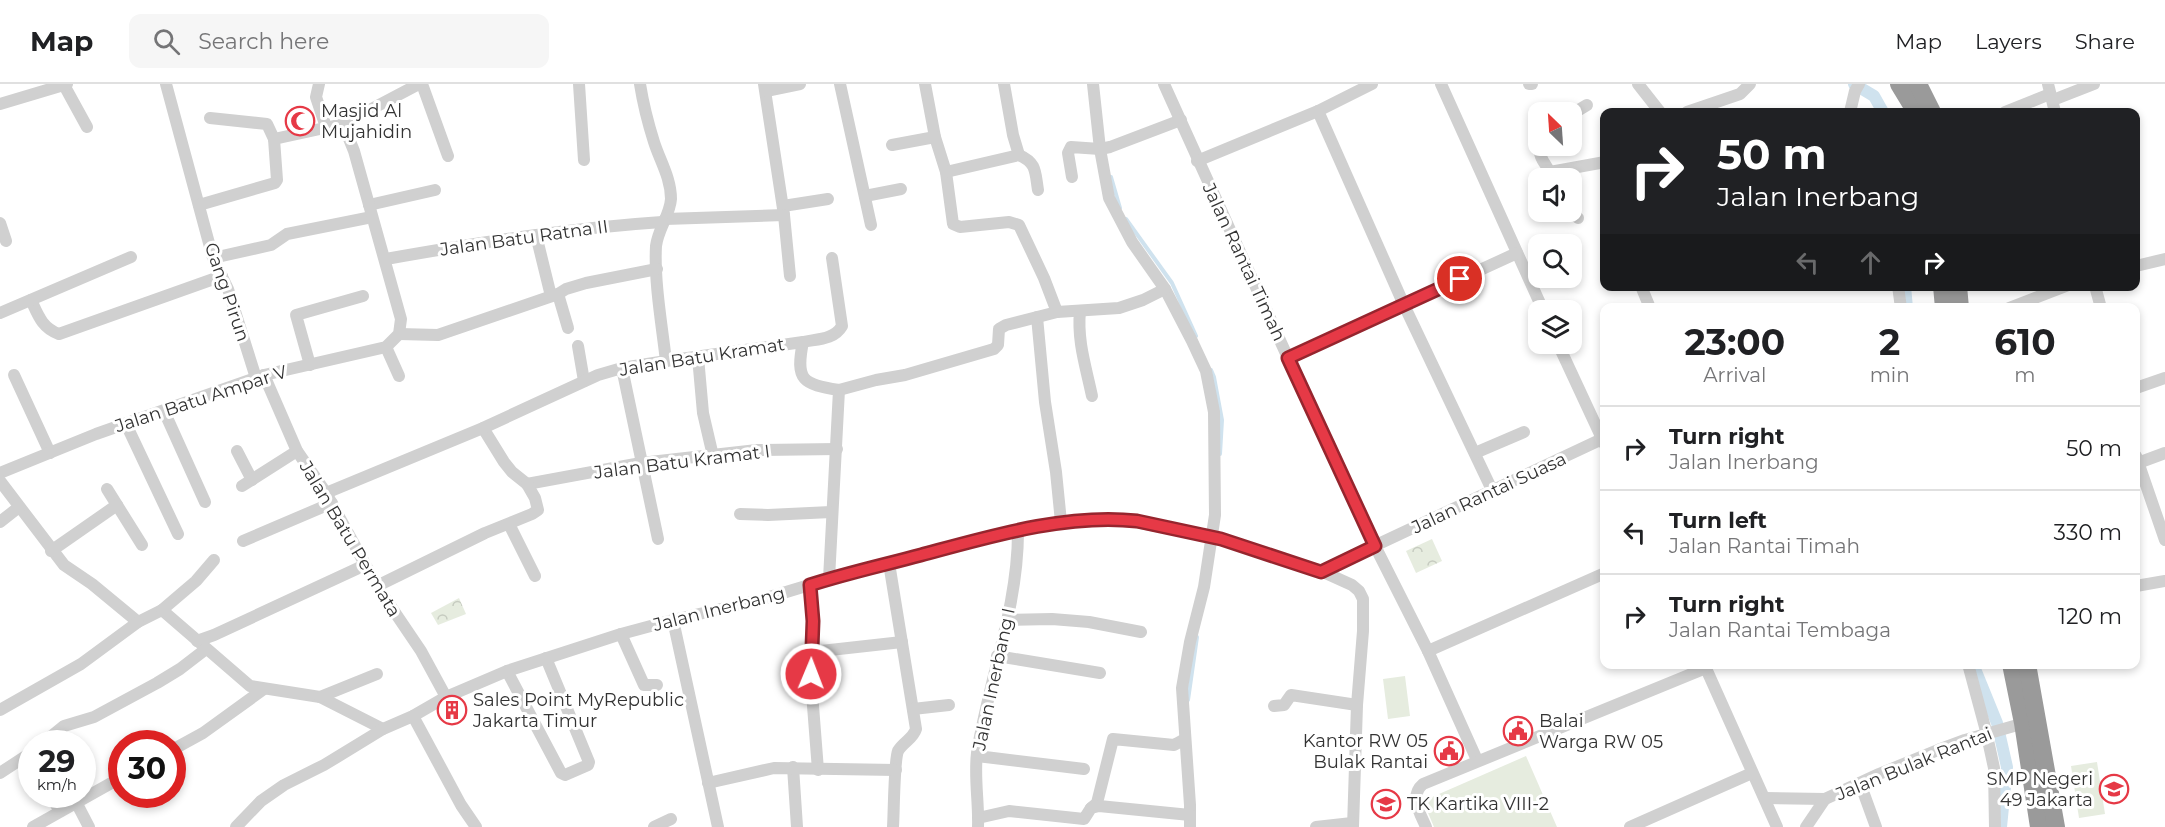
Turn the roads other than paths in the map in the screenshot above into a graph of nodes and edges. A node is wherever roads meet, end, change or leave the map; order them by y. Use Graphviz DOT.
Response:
graph roads {
  1 [pos="166,84"];
  2 [pos="320,84"];
  3 [pos="421,84"];
  4 [pos="579,84"];
  5 [pos="640,84"];
  6 [pos="800,84"];
  7 [pos="840,84"];
  8 [pos="924,84"];
  9 [pos="1004,84"];
  10 [pos="1093,84"];
  11 [pos="1164,84"];
  12 [pos="1372,84"];
  13 [pos="1441,84"];
  14 [pos="1638,84"];
  15 [pos="1750,84"];
  16 [pos="1899,84"];
  17 [pos="1918,84"];
  18 [pos="2094,84"];
  19 [pos="63,85"];
  20 [pos="765,88"];
  21 [pos="1857,88"];
  22 [pos="2052,97"];
  23 [pos="0,104"];
  24 [pos="1587,105"];
  25 [pos="1582,108"];
  26 [pos="1657,108"];
  27 [pos="1699,108"];
  28 [pos="1851,108"];
  29 [pos="1914,108"];
  30 [pos="1930,108"];
  31 [pos="2018,108"];
  32 [pos="1318,111"];
  33 [pos="210,118"];
  34 [pos="1181,120"];
  35 [pos="344,124"];
  36 [pos="87,127"];
  37 [pos="326,127"];
  38 [pos="934,137"];
  39 [pos="274,139"];
  40 [pos="892,145"];
  41 [pos="1104,148"];
  42 [pos="1018,155"];
  43 [pos="448,156"];
  44 [pos="584,160"];
  45 [pos="1197,161"];
  46 [pos="1600,163"];
  47 [pos="1580,168"];
  48 [pos="946,172"];
  49 [pos="1072,177"];
  50 [pos="901,189"];
  51 [pos="435,190"];
  52 [pos="1038,190"];
  53 [pos="865,196"];
  54 [pos="828,199"];
  55 [pos="199,205"];
  56 [pos="370,211"];
  57 [pos="783,211"];
  58 [pos="664,220"];
  59 [pos="0,223"];
  60 [pos="871,225"];
  61 [pos="536,235"];
  62 [pos="6,241"];
  63 [pos="1517,253"];
  64 [pos="130,257"];
  65 [pos="213,258"];
  66 [pos="832,258"];
  67 [pos="386,259"];
  68 [pos="2165,259"];
  69 [pos="2140,265"];
  70 [pos="657,269"];
  71 [pos="222,276"];
  72 [pos="790,276"];
  73 [pos="1165,289"];
  74 [pos="2053,291"];
  75 [pos="554,295"];
  76 [pos="363,296"];
  77 [pos="31,300"];
  78 [pos="1538,300"];
  79 [pos="2022,303"];
  80 [pos="1404,305"];
  81 [pos="1080,311"];
  82 [pos="1057,312"];
  83 [pos="0,313"];
  84 [pos="1037,317"];
  85 [pos="568,328"];
  86 [pos="399,334"];
  87 [pos="803,342"];
  88 [pos="578,346"];
  89 [pos="386,347"];
  90 [pos="1563,354"];
  91 [pos="698,357"];
  92 [pos="1288,358"];
  93 [pos="666,361"];
  94 [pos="310,365"];
  95 [pos="622,368"];
  96 [pos="14,375"];
  97 [pos="399,376"];
  98 [pos="260,377"];
  99 [pos="2165,378"];
  100 [pos="584,381"];
  101 [pos="2140,387"];
  102 [pos="839,390"];
  103 [pos="1092,396"];
  104 [pos="164,411"];
  105 [pos="126,424"];
  106 [pos="483,428"];
  107 [pos="1524,432"];
  108 [pos="1600,433"];
  109 [pos="1600,444"];
  110 [pos="837,449"];
  111 [pos="237,451"];
  112 [pos="297,452"];
  113 [pos="50,453"];
  114 [pos="1475,453"];
  115 [pos="2165,453"];
  116 [pos="713,456"];
  117 [pos="2140,458"];
  118 [pos="642,463"];
  119 [pos="2140,467"];
  120 [pos="0,472"];
  121 [pos="0,481"];
  122 [pos="527,484"];
  123 [pos="107,489"];
  124 [pos="1492,490"];
  125 [pos="329,498"];
  126 [pos="205,502"];
  127 [pos="117,505"];
  128 [pos="19,507"];
  129 [pos="831,512"];
  130 [pos="740,514"];
  131 [pos="0,522"];
  132 [pos="1061,522"];
  133 [pos="509,524"];
  134 [pos="1018,532"];
  135 [pos="2164,532"];
  136 [pos="178,534"];
  137 [pos="658,538"];
  138 [pos="1216,538"];
  139 [pos="243,541"];
  140 [pos="142,545"];
  141 [pos="1375,546"];
  142 [pos="51,550"];
  143 [pos="214,560"];
  144 [pos="889,563"];
  145 [pos="365,565"];
  146 [pos="1321,572"];
  147 [pos="1600,575"];
  148 [pos="535,576"];
  149 [pos="829,579"];
  150 [pos="2165,581"];
  151 [pos="810,585"];
  152 [pos="2140,585"];
  153 [pos="377,586"];
  154 [pos="162,610"];
  155 [pos="673,620"];
  156 [pos="1007,620"];
  157 [pos="138,622"];
  158 [pos="1141,632"];
  159 [pos="621,634"];
  160 [pos="902,642"];
  161 [pos="202,645"];
  162 [pos="1428,651"];
  163 [pos="812,652"];
  164 [pos="997,656"];
  165 [pos="546,658"];
  166 [pos="1698,669"];
  167 [pos="1706,669"];
  168 [pos="1970,669"];
  169 [pos="2012,669"];
  170 [pos="2027,669"];
  171 [pos="507,671"];
  172 [pos="376,674"];
  173 [pos="1100,674"];
  174 [pos="657,685"];
  175 [pos="264,689"];
  176 [pos="321,697"];
  177 [pos="446,697"];
  178 [pos="949,705"];
  179 [pos="1357,705"];
  180 [pos="1274,706"];
  181 [pos="913,709"];
  182 [pos="0,710"];
  183 [pos="413,716"];
  184 [pos="2023,724"];
  185 [pos="383,729"];
  186 [pos="59,730"];
  187 [pos="1990,732"];
  188 [pos="1185,739"];
  189 [pos="186,742"];
  190 [pos="977,756"];
  191 [pos="1478,760"];
  192 [pos="18,763"];
  193 [pos="793,767"];
  194 [pos="1084,769"];
  195 [pos="818,770"];
  196 [pos="896,770"];
  197 [pos="0,773"];
  198 [pos="1752,773"];
  199 [pos="708,783"];
  200 [pos="1860,783"];
  201 [pos="1765,798"];
  202 [pos="1826,799"];
  203 [pos="58,808"];
  204 [pos="65,808"];
  205 [pos="79,808"];
  206 [pos="1091,808"];
  207 [pos="60,811"];
  208 [pos="671,819"];
  209 [pos="1190,821"];
  210 [pos="978,823"];
  211 [pos="1073,823"];
  212 [pos="1353,825"];
  213 [pos="33,827"];
  214 [pos="89,827"];
  215 [pos="236,827"];
  216 [pos="476,827"];
  217 [pos="654,827"];
  218 [pos="718,827"];
  219 [pos="797,827"];
  220 [pos="893,827"];
  221 [pos="1316,827"];
  222 [pos="1426,827"];
  223 [pos="1630,827"];
  224 [pos="1777,827"];
  225 [pos="1806,827"];
  226 [pos="1876,827"];
  227 [pos="1995,827"];
  228 [pos="2039,827"];
  229 [pos="2056,827"];
  1 -- 55 [label="street, Gang Pirun"];
  2 -- 37 [label="street"];
  3 -- 35 [label="street"];
  3 -- 43 [label="street"];
  4 -- 44 [label="street"];
  5 -- 58 [label="street"];
  6 -- 20 [label="street"];
  7 -- 53 [label="street"];
  8 -- 38 [label="street"];
  9 -- 42 [label="street"];
  10 -- 41 [label="street"];
  11 -- 34 [label="street, Jalan Rantai Timah"];
  12 -- 32 [label="street"];
  13 -- 63 [label="street"];
  14 -- 26 [label="street"];
  15 -- 27 [label="street"];
  16 -- 29 [label="highway"];
  17 -- 30 [label="highway"];
  18 -- 22 [label="street"];
  19 -- 23 [label="street"];
  19 -- 36 [label="street"];
  20 -- 57 [label="street"];
  21 -- 28 [label="street"];
  22 -- 31 [label="street"];
  24 -- 25 [label="street"];
  32 -- 45 [label="street"];
  32 -- 80 [label="street"];
  33 -- 39 [label="street"];
  34 -- 41 [label="street"];
  34 -- 45 [label="street, Jalan Rantai Timah"];
  35 -- 37 [label="street"];
  35 -- 56 [label="street"];
  37 -- 39 [label="street"];
  38 -- 40 [label="street"];
  38 -- 48 [label="street"];
  39 -- 55 [label="street"];
  41 -- 49 [label="street"];
  41 -- 73 [label="street"];
  42 -- 48 [label="street"];
  42 -- 52 [label="street"];
  45 -- 92 [label="street, Jalan Rantai Timah"];
  46 -- 47 [label="street"];
  48 -- 82 [label="street"];
  50 -- 53 [label="street"];
  51 -- 56 [label="street"];
  53 -- 60 [label="street"];
  54 -- 57 [label="street, Jalan Batu Ratna II"];
  55 -- 65 [label="street, Gang Pirun"];
  56 -- 65 [label="street"];
  56 -- 67 [label="street"];
  57 -- 58 [label="street, Jalan Batu Ratna II"];
  57 -- 72 [label="street"];
  58 -- 61 [label="street, Jalan Batu Ratna II"];
  58 -- 70 [label="street"];
  59 -- 62 [label="street"];
  61 -- 67 [label="street, Jalan Batu Ratna II"];
  61 -- 75 [label="street"];
  63 -- 78 [label="street"];
  63 -- 80 [label="street"];
  64 -- 77 [label="street"];
  65 -- 71 [label="street, Gang Pirun"];
  66 -- 87 [label="street"];
  67 -- 86 [label="street"];
  68 -- 69 [label="street"];
  70 -- 75 [label="street"];
  70 -- 93 [label="street"];
  71 -- 77 [label="street"];
  71 -- 98 [label="street, Gang Pirun"];
  73 -- 81 [label="street"];
  73 -- 138 [label="street"];
  74 -- 79 [label="street"];
  75 -- 85 [label="street"];
  75 -- 86 [label="street"];
  76 -- 94 [label="street"];
  77 -- 83 [label="street"];
  80 -- 92 [label="street"];
  80 -- 114 [label="street"];
  81 -- 82 [label="street"];
  81 -- 103 [label="street"];
  82 -- 84 [label="street"];
  84 -- 102 [label="street"];
  84 -- 132 [label="street"];
  86 -- 89 [label="street"];
  87 -- 91 [label="street, Jalan Batu Kramat"];
  87 -- 102 [label="street, Jalan Batu Kramat"];
  88 -- 100 [label="street"];
  89 -- 94 [label="street, Jalan Batu Ampar V"];
  89 -- 97 [label="street"];
  90 -- 108 [label="street"];
  91 -- 93 [label="street, Jalan Batu Kramat"];
  91 -- 116 [label="street"];
  92 -- 141 [label="street, Jalan Rantai Timah"];
  93 -- 95 [label="street, Jalan Batu Kramat"];
  94 -- 98 [label="street, Jalan Batu Ampar V"];
  95 -- 100 [label="street, Jalan Batu Kramat"];
  95 -- 118 [label="street"];
  96 -- 113 [label="street"];
  98 -- 104 [label="street, Jalan Batu Ampar V"];
  98 -- 112 [label="street, Jalan Batu Permata"];
  99 -- 101 [label="street"];
  100 -- 106 [label="street, Jalan Batu Kramat"];
  102 -- 110 [label="street"];
  104 -- 105 [label="street, Jalan Batu Ampar V"];
  104 -- 126 [label="street"];
  105 -- 113 [label="street, Jalan Batu Ampar V"];
  105 -- 136 [label="street"];
  106 -- 122 [label="street"];
  106 -- 125 [label="street, Jalan Batu Kramat"];
  107 -- 114 [label="street"];
  109 -- 124 [label="street, Jalan Rantai Suasa"];
  110 -- 116 [label="street, Jalan Batu Kramat I"];
  110 -- 129 [label="street"];
  111 -- 112 [label="street"];
  112 -- 125 [label="street, Jalan Batu Permata"];
  113 -- 120 [label="street, Jalan Batu Ampar V"];
  114 -- 124 [label="street"];
  115 -- 117 [label="street"];
  116 -- 118 [label="street, Jalan Batu Kramat I"];
  118 -- 122 [label="street, Jalan Batu Kramat I"];
  118 -- 137 [label="street"];
  119 -- 135 [label="street"];
  121 -- 128 [label="street"];
  122 -- 133 [label="street"];
  123 -- 127 [label="street"];
  124 -- 141 [label="street, Jalan Rantai Suasa"];
  125 -- 139 [label="street, Jalan Batu Kramat"];
  125 -- 145 [label="street, Jalan Batu Permata"];
  127 -- 140 [label="street"];
  127 -- 142 [label="street"];
  128 -- 131 [label="street"];
  128 -- 142 [label="street"];
  129 -- 130 [label="street"];
  129 -- 149 [label="street"];
  132 -- 134 [label="street, Jalan Inerbang"];
  132 -- 138 [label="street, Jalan Inerbang"];
  133 -- 148 [label="street"];
  133 -- 153 [label="street"];
  134 -- 144 [label="street, Jalan Inerbang"];
  134 -- 156 [label="street, Jalan Inerbang I"];
  138 -- 146 [label="street, Jalan Inerbang"];
  138 -- 188 [label="street"];
  141 -- 146 [label="street"];
  141 -- 162 [label="street, Jalan Rantai Timah"];
  142 -- 157 [label="street"];
  143 -- 154 [label="street"];
  144 -- 149 [label="street, Jalan Inerbang"];
  144 -- 160 [label="street"];
  145 -- 153 [label="street, Jalan Batu Permata"];
  145 -- 161 [label="street"];
  146 -- 179 [label="street, Jalan Inerbang"];
  147 -- 162 [label="street"];
  149 -- 151 [label="street, Jalan Inerbang"];
  150 -- 152 [label="street"];
  151 -- 155 [label="street, Jalan Inerbang"];
  151 -- 163 [label="street"];
  153 -- 177 [label="street, Jalan Batu Permata"];
  154 -- 157 [label="street"];
  154 -- 161 [label="street"];
  155 -- 159 [label="street, Jalan Inerbang"];
  155 -- 199 [label="street"];
  156 -- 158 [label="street"];
  156 -- 164 [label="street, Jalan Inerbang I"];
  157 -- 182 [label="street"];
  159 -- 165 [label="street, Jalan Inerbang"];
  159 -- 174 [label="street"];
  160 -- 163 [label="street"];
  160 -- 181 [label="street"];
  161 -- 175 [label="street"];
  161 -- 186 [label="street"];
  162 -- 191 [label="street, Jalan Rantai Timah"];
  163 -- 195 [label="street"];
  164 -- 173 [label="street"];
  164 -- 190 [label="street, Jalan Inerbang I"];
  165 -- 171 [label="street, Jalan Inerbang"];
  165 -- 171 [label="street"];
  166 -- 191 [label="street"];
  167 -- 198 [label="street"];
  168 -- 187 [label="street"];
  169 -- 184 [label="highway"];
  170 -- 184 [label="highway"];
  171 -- 177 [label="street, Jalan Inerbang"];
  172 -- 176 [label="street"];
  175 -- 176 [label="street"];
  175 -- 189 [label="street"];
  176 -- 185 [label="street"];
  177 -- 183 [label="street, Jalan Inerbang"];
  178 -- 181 [label="street"];
  179 -- 180 [label="street"];
  179 -- 212 [label="street, Jalan Inerbang"];
  181 -- 196 [label="street"];
  183 -- 185 [label="street, Jalan Inerbang"];
  183 -- 216 [label="street"];
  184 -- 187 [label="street, Jalan Bulak Rantai"];
  184 -- 228 [label="highway"];
  184 -- 229 [label="highway"];
  185 -- 215 [label="street, Jalan Inerbang"];
  187 -- 200 [label="street, Jalan Bulak Rantai"];
  187 -- 227 [label="street"];
  188 -- 206 [label="street"];
  188 -- 209 [label="street"];
  190 -- 194 [label="street"];
  190 -- 210 [label="street, Jalan Inerbang I"];
  191 -- 222 [label="street"];
  192 -- 197 [label="street"];
  193 -- 195 [label="street"];
  193 -- 199 [label="street"];
  193 -- 219 [label="street"];
  195 -- 196 [label="street"];
  196 -- 220 [label="street"];
  198 -- 201 [label="street"];
  198 -- 223 [label="street"];
  199 -- 218 [label="street"];
  200 -- 202 [label="street, Jalan Bulak Rantai"];
  200 -- 226 [label="street"];
  201 -- 202 [label="street, Jalan Bulak Rantai"];
  201 -- 224 [label="street"];
  202 -- 225 [label="street, Jalan Bulak Rantai"];
  203 -- 207 [label="street"];
  204 -- 207 [label="street"];
  205 -- 214 [label="street"];
  206 -- 209 [label="street"];
  206 -- 211 [label="street"];
  207 -- 213 [label="street"];
  208 -- 217 [label="street"];
  210 -- 211 [label="street"];
  212 -- 221 [label="street"];
}
